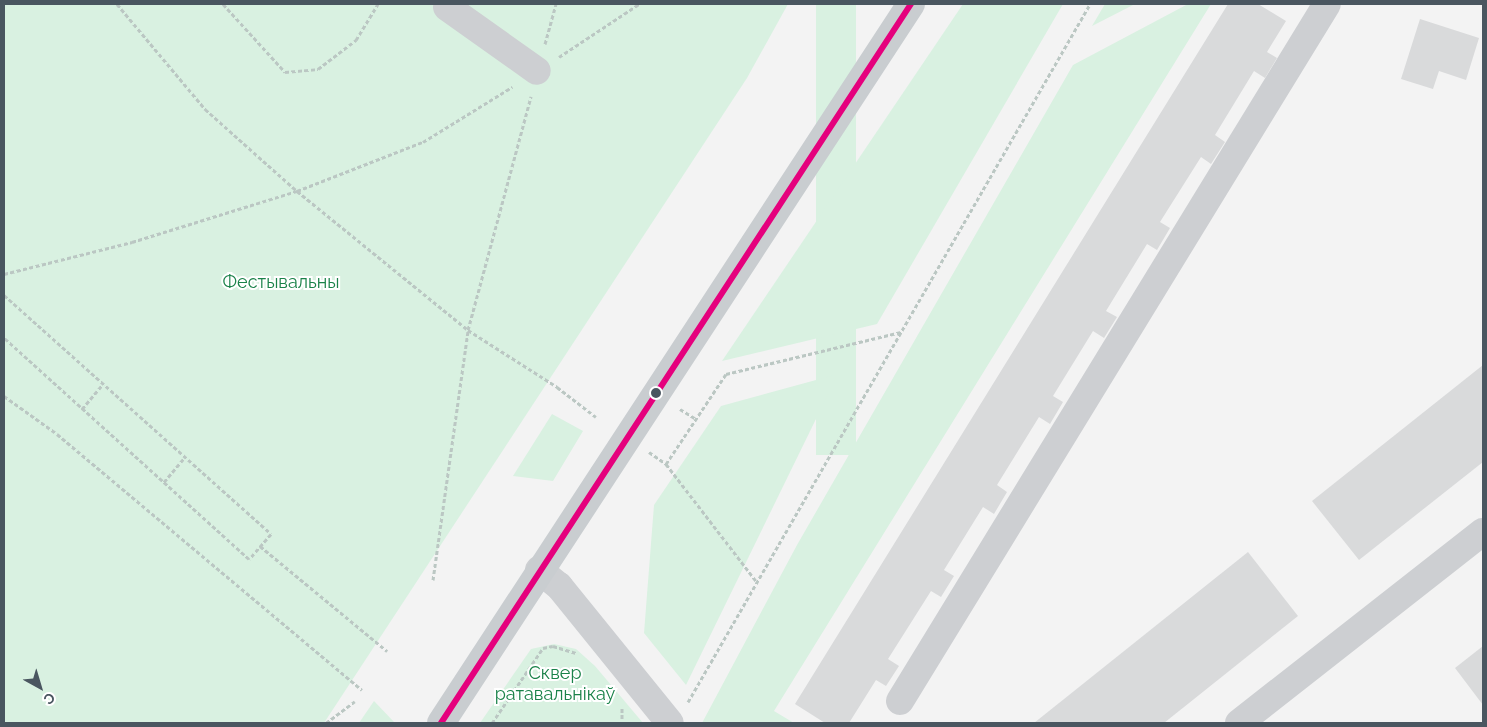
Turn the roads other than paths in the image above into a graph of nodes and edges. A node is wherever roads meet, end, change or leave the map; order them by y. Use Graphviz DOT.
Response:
graph roads {
  1 [pos="911,4"];
  2 [pos="1327,4"];
  3 [pos="447,7"];
  4 [pos="537,71"];
  5 [pos="1483,532"];
  6 [pos="539,570"];
  7 [pos="900,701"];
  8 [pos="677,716"];
  9 [pos="441,723"];
  10 [pos="1239,723"];
  1 -- 6 [label="main road"];
  2 -- 7 [label="street"];
  3 -- 4 [label="street"];
  5 -- 10 [label="street"];
  6 -- 8 [label="street"];
  6 -- 9 [label="main road"];
}
